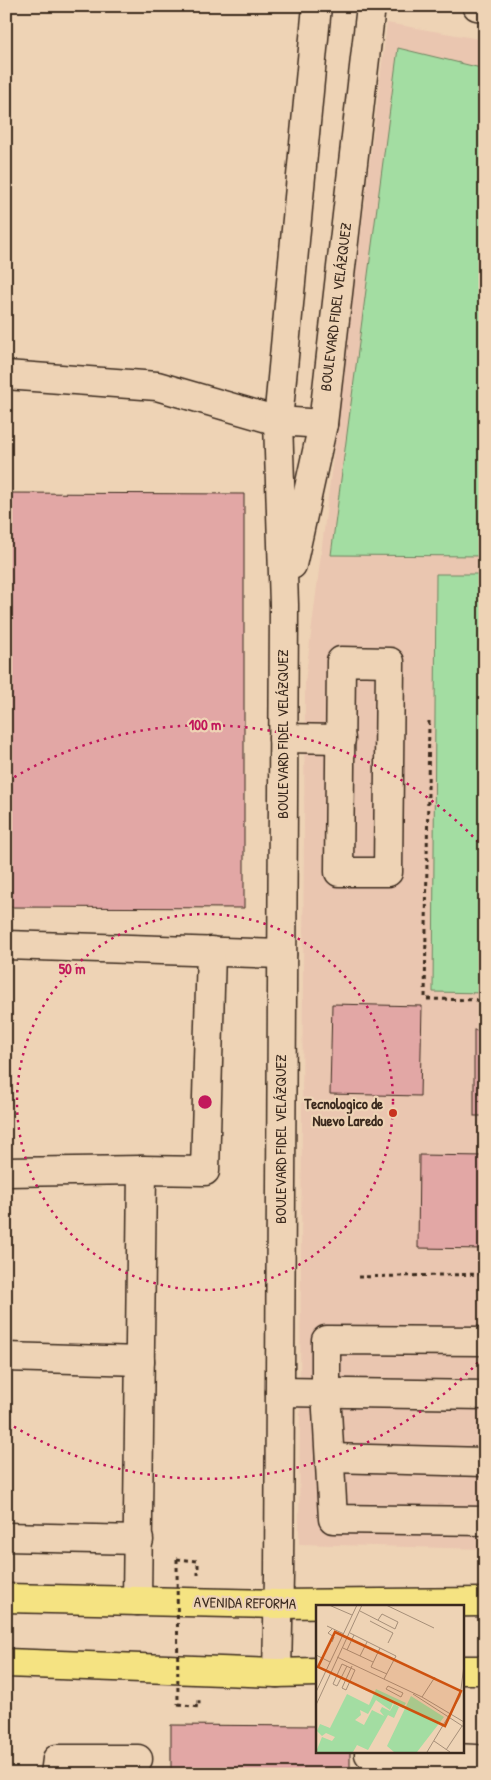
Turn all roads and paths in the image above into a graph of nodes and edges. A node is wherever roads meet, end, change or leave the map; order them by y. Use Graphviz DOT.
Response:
graph roads {
  1 [pos="317,6"];
  2 [pos="371,6"];
  3 [pos="477,6"];
  4 [pos="485,7"];
  5 [pos="6,375"];
  6 [pos="278,421"];
  7 [pos="323,424"];
  8 [pos="284,605"];
  9 [pos="429,721"];
  10 [pos="283,738"];
  11 [pos="341,739"];
  12 [pos="6,945"];
  13 [pos="211,951"];
  14 [pos="282,954"];
  15 [pos="485,1000"];
  16 [pos="142,1170"];
  17 [pos="6,1172"];
  18 [pos="485,1274"];
  19 [pos="358,1277"];
  20 [pos="485,1341"];
  21 [pos="6,1357"];
  22 [pos="140,1361"];
  23 [pos="280,1392"];
  24 [pos="326,1392"];
  25 [pos="485,1395"];
  26 [pos="330,1458"];
  27 [pos="485,1462"];
  28 [pos="485,1522"];
  29 [pos="6,1537"];
  30 [pos="139,1540"];
  31 [pos="198,1576"];
  32 [pos="6,1598"];
  33 [pos="138,1601"];
  34 [pos="485,1602"];
  35 [pos="278,1604"];
  36 [pos="6,1663"];
  37 [pos="464,1670"];
  38 [pos="485,1670"];
  39 [pos="316,1672"];
  40 [pos="276,1673"];
  41 [pos="199,1700"];
  42 [pos="138,1759"];
  43 [pos="369,1760"];
  44 [pos="55,1774"];
  45 [pos="476,1774"];
  1 -- 6 [label="street, BOULEVARD FIDEL VELÁZQUEZ"];
  2 -- 7 [label="street, BOULEVARD FIDEL VELÁZQUEZ"];
  3 -- 4 [label="street"];
  5 -- 6 [label="street"];
  6 -- 7 [label="street"];
  6 -- 8 [label="street, BOULEVARD FIDEL VELÁZQUEZ"];
  7 -- 8 [label="street, BOULEVARD FIDEL VELÁZQUEZ"];
  8 -- 10 [label="street, BOULEVARD FIDEL VELÁZQUEZ"];
  9 -- 15 [label="path"];
  10 -- 11 [label="street"];
  10 -- 14 [label="street, BOULEVARD FIDEL VELÁZQUEZ"];
  11 -- 11 [label="street"];
  12 -- 13 [label="street"];
  13 -- 14 [label="street"];
  13 -- 16 [label="street"];
  14 -- 23 [label="street, BOULEVARD FIDEL VELÁZQUEZ"];
  16 -- 17 [label="street"];
  16 -- 22 [label="street"];
  18 -- 19 [label="path"];
  20 -- 24 [label="street"];
  21 -- 22 [label="street"];
  22 -- 30 [label="street"];
  23 -- 24 [label="street"];
  23 -- 35 [label="street, BOULEVARD FIDEL VELÁZQUEZ"];
  24 -- 25 [label="street"];
  24 -- 26 [label="street"];
  26 -- 27 [label="street"];
  26 -- 28 [label="street"];
  29 -- 30 [label="street"];
  30 -- 33 [label="street"];
  31 -- 41 [label="path, bridge"];
  32 -- 33 [label="main road, AVENIDA REFORMA"];
  33 -- 35 [label="main road, AVENIDA REFORMA"];
  34 -- 35 [label="main road, AVENIDA REFORMA"];
  35 -- 40 [label="street, BOULEVARD FIDEL VELÁZQUEZ"];
  36 -- 40 [label="main road"];
  37 -- 38 [label="main road"];
  39 -- 40 [label="main road"];
  42 -- 44 [label="street"];
  43 -- 45 [label="street"];
}
